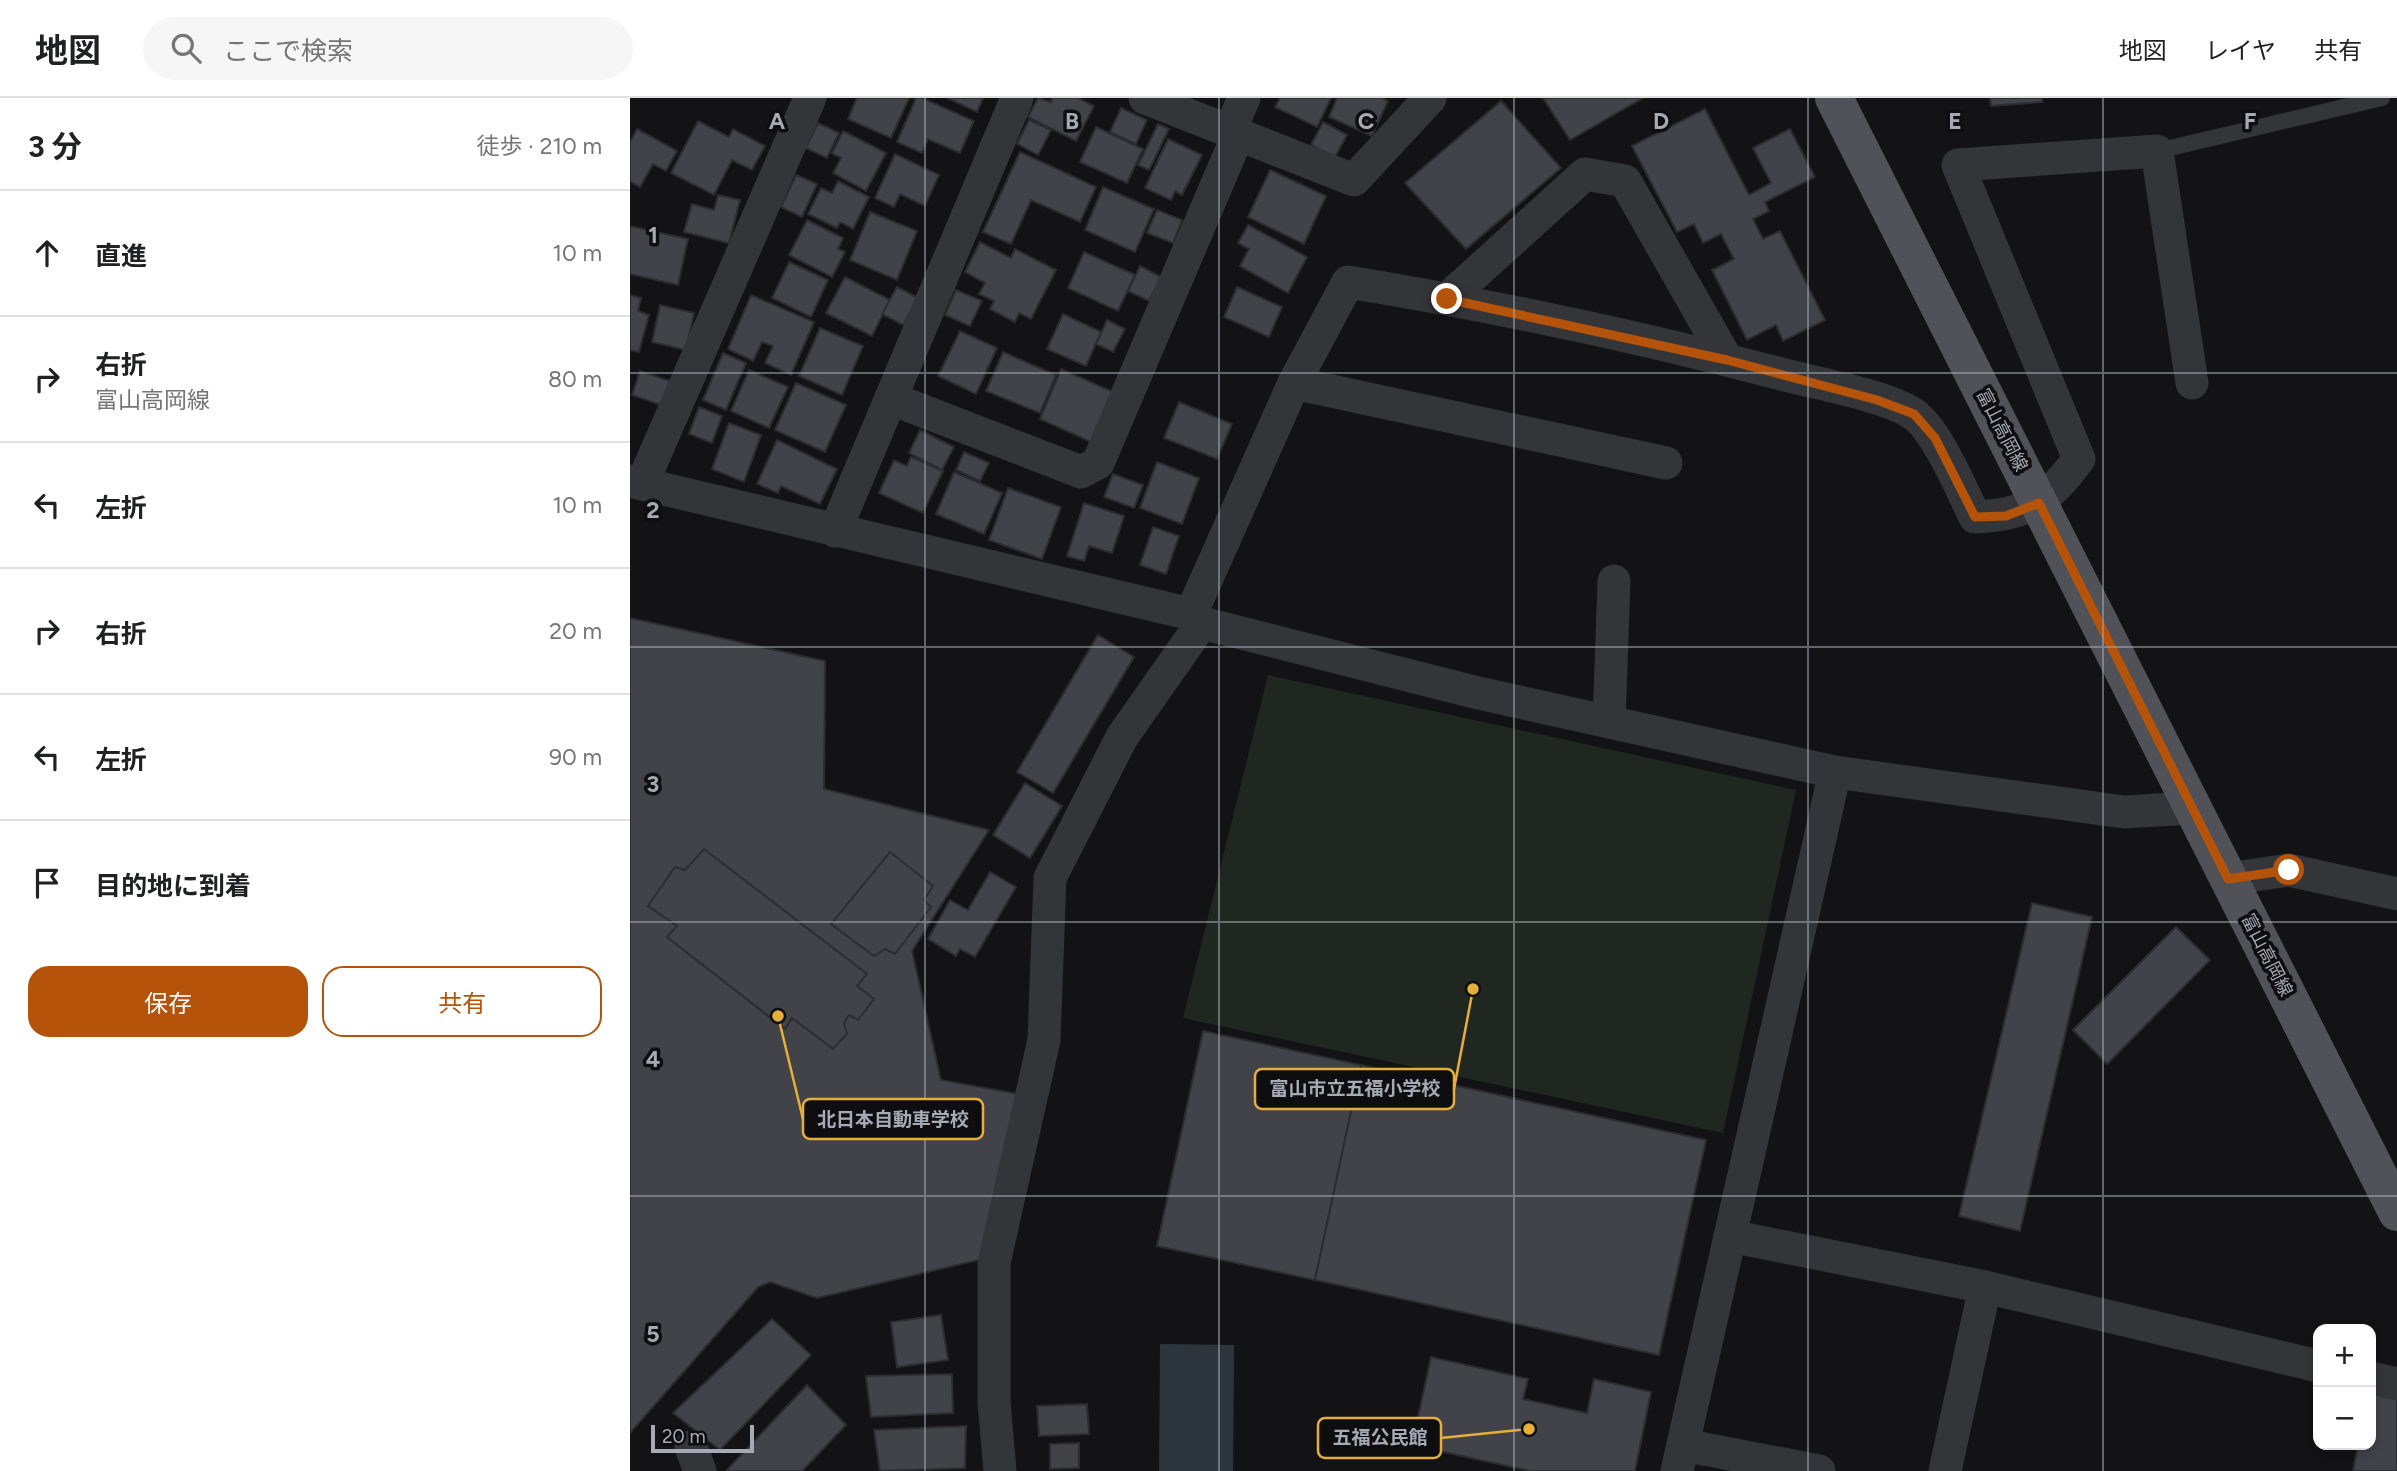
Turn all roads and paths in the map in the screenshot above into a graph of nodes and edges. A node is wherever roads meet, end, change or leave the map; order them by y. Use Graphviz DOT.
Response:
graph roads {
  1 [pos="810,98"];
  2 [pos="1017,98"];
  3 [pos="1145,98"];
  4 [pos="1244,98"];
  5 [pos="1430,98"];
  6 [pos="1834,98"];
  7 [pos="2382,98"];
  8 [pos="1233,133"];
  9 [pos="2157,151"];
  10 [pos="1447,299"];
  11 [pos="1727,360"];
  12 [pos="1294,383"];
  13 [pos="2192,383"];
  14 [pos="892,399"];
  15 [pos="1666,463"];
  16 [pos="636,483"];
  17 [pos="2039,503"];
  18 [pos="835,531"];
  19 [pos="1614,582"];
  20 [pos="1197,618"];
  21 [pos="1609,722"];
  22 [pos="1835,772"];
  23 [pos="2192,807"];
  24 [pos="2228,879"];
  25 [pos="2397,894"];
  26 [pos="2397,1212"];
  27 [pos="1730,1236"];
  28 [pos="1985,1287"];
  29 [pos="2313,1365"];
  30 [pos="2376,1379"];
  31 [pos="2397,1384"];
  32 [pos="1680,1458"];
  33 [pos="1000,1471"];
  34 [pos="1819,1471"];
  35 [pos="1945,1471"];
  1 -- 16 [label="street"];
  2 -- 14 [label="street"];
  3 -- 8 [label="street"];
  4 -- 8 [label="street"];
  5 -- 8 [label="street"];
  6 -- 17 [label="main road, 富山高岡線"];
  7 -- 9 [label="lane"];
  8 -- 14 [label="street"];
  9 -- 13 [label="street"];
  9 -- 17 [label="street"];
  10 -- 11 [label="street"];
  10 -- 11 [label="street"];
  10 -- 12 [label="street"];
  11 -- 17 [label="street"];
  12 -- 15 [label="street"];
  12 -- 20 [label="street"];
  14 -- 18 [label="street"];
  16 -- 18 [label="street"];
  17 -- 23 [label="main road, 富山高岡線"];
  18 -- 20 [label="street"];
  19 -- 21 [label="street"];
  20 -- 21 [label="street"];
  20 -- 33 [label="street"];
  21 -- 22 [label="street"];
  22 -- 23 [label="street"];
  22 -- 27 [label="street"];
  23 -- 24 [label="main road, 富山高岡線"];
  24 -- 25 [label="street"];
  24 -- 26 [label="main road, 富山高岡線"];
  27 -- 28 [label="street"];
  27 -- 32 [label="street"];
  28 -- 29 [label="street"];
  28 -- 35 [label="street"];
  30 -- 31 [label="street"];
  32 -- 34 [label="street"];
}
